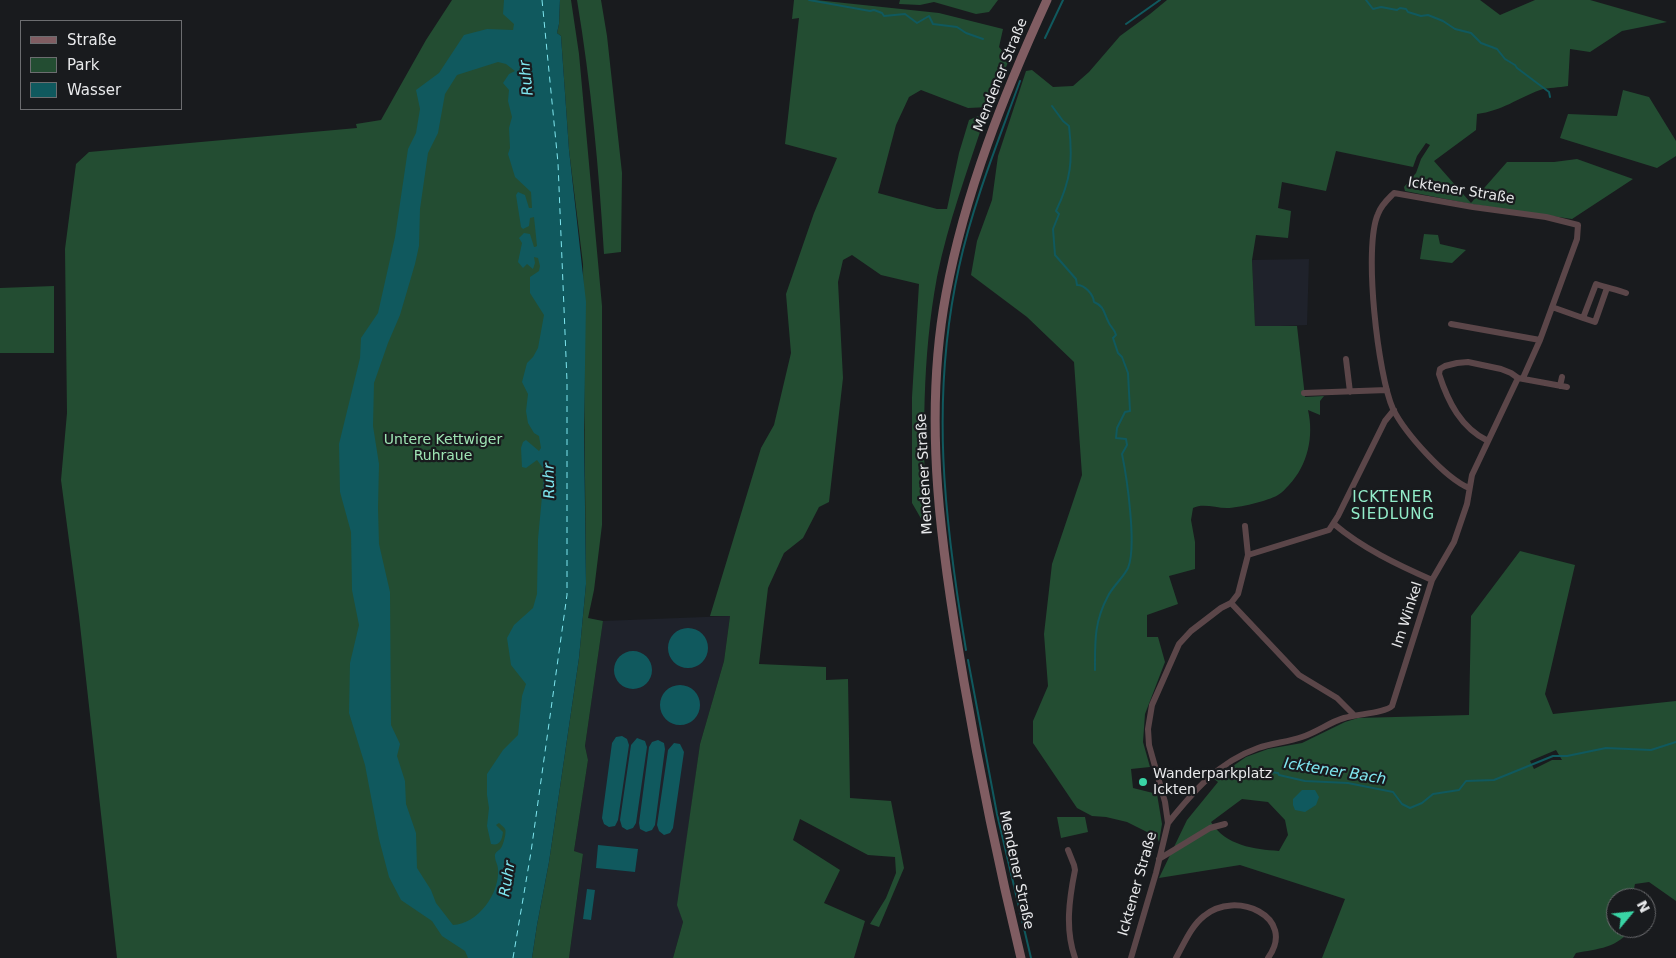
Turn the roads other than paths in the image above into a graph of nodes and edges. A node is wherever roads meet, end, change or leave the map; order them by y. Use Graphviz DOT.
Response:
graph roads {
  1 [pos="1047,0"];
  2 [pos="1578,225"];
  3 [pos="1608,288"];
  4 [pos="1626,293"];
  5 [pos="1552,307"];
  6 [pos="1583,318"];
  7 [pos="1451,324"];
  8 [pos="1540,340"];
  9 [pos="1346,359"];
  10 [pos="1562,377"];
  11 [pos="1521,378"];
  12 [pos="1387,390"];
  13 [pos="1350,392"];
  14 [pos="1304,393"];
  15 [pos="1394,410"];
  16 [pos="1488,441"];
  17 [pos="1469,488"];
  18 [pos="1334,524"];
  19 [pos="1245,526"];
  20 [pos="1248,555"];
  21 [pos="1432,580"];
  22 [pos="1231,603"];
  23 [pos="1354,715"];
  24 [pos="1168,823"];
  25 [pos="1225,824"];
  26 [pos="1068,850"];
  27 [pos="1159,859"];
  28 [pos="1021,958"];
  29 [pos="1075,958"];
  30 [pos="1131,958"];
  31 [pos="1176,958"];
  32 [pos="1268,958"];
  1 -- 28 [label="main road, Mendener Straße"];
  2 -- 5 [label="street, Im Winkel"];
  2 -- 12 [label="street, Icktener Straße"];
  3 -- 4 [label="street"];
  3 -- 6 [label="street"];
  3 -- 6 [label="street"];
  5 -- 6 [label="street"];
  5 -- 8 [label="street, Im Winkel"];
  7 -- 8 [label="street"];
  8 -- 11 [label="street, Im Winkel"];
  9 -- 13 [label="street"];
  10 -- 11 [label="street"];
  11 -- 16 [label="street, Im Winkel"];
  11 -- 16 [label="street"];
  12 -- 13 [label="street"];
  12 -- 15 [label="street, Icktener Straße"];
  13 -- 14 [label="street"];
  15 -- 17 [label="street, Icktener Straße"];
  15 -- 18 [label="street"];
  16 -- 17 [label="street, Im Winkel"];
  17 -- 21 [label="street, Im Winkel"];
  18 -- 20 [label="street"];
  18 -- 21 [label="street"];
  19 -- 20 [label="street"];
  20 -- 22 [label="street"];
  21 -- 23 [label="street, Im Winkel"];
  22 -- 23 [label="street"];
  22 -- 24 [label="street, Icktener Straße"];
  23 -- 24 [label="street"];
  24 -- 27 [label="street, Icktener Straße"];
  25 -- 27 [label="street"];
  26 -- 29 [label="street"];
  27 -- 30 [label="street, Icktener Straße"];
  31 -- 32 [label="street"];
}
